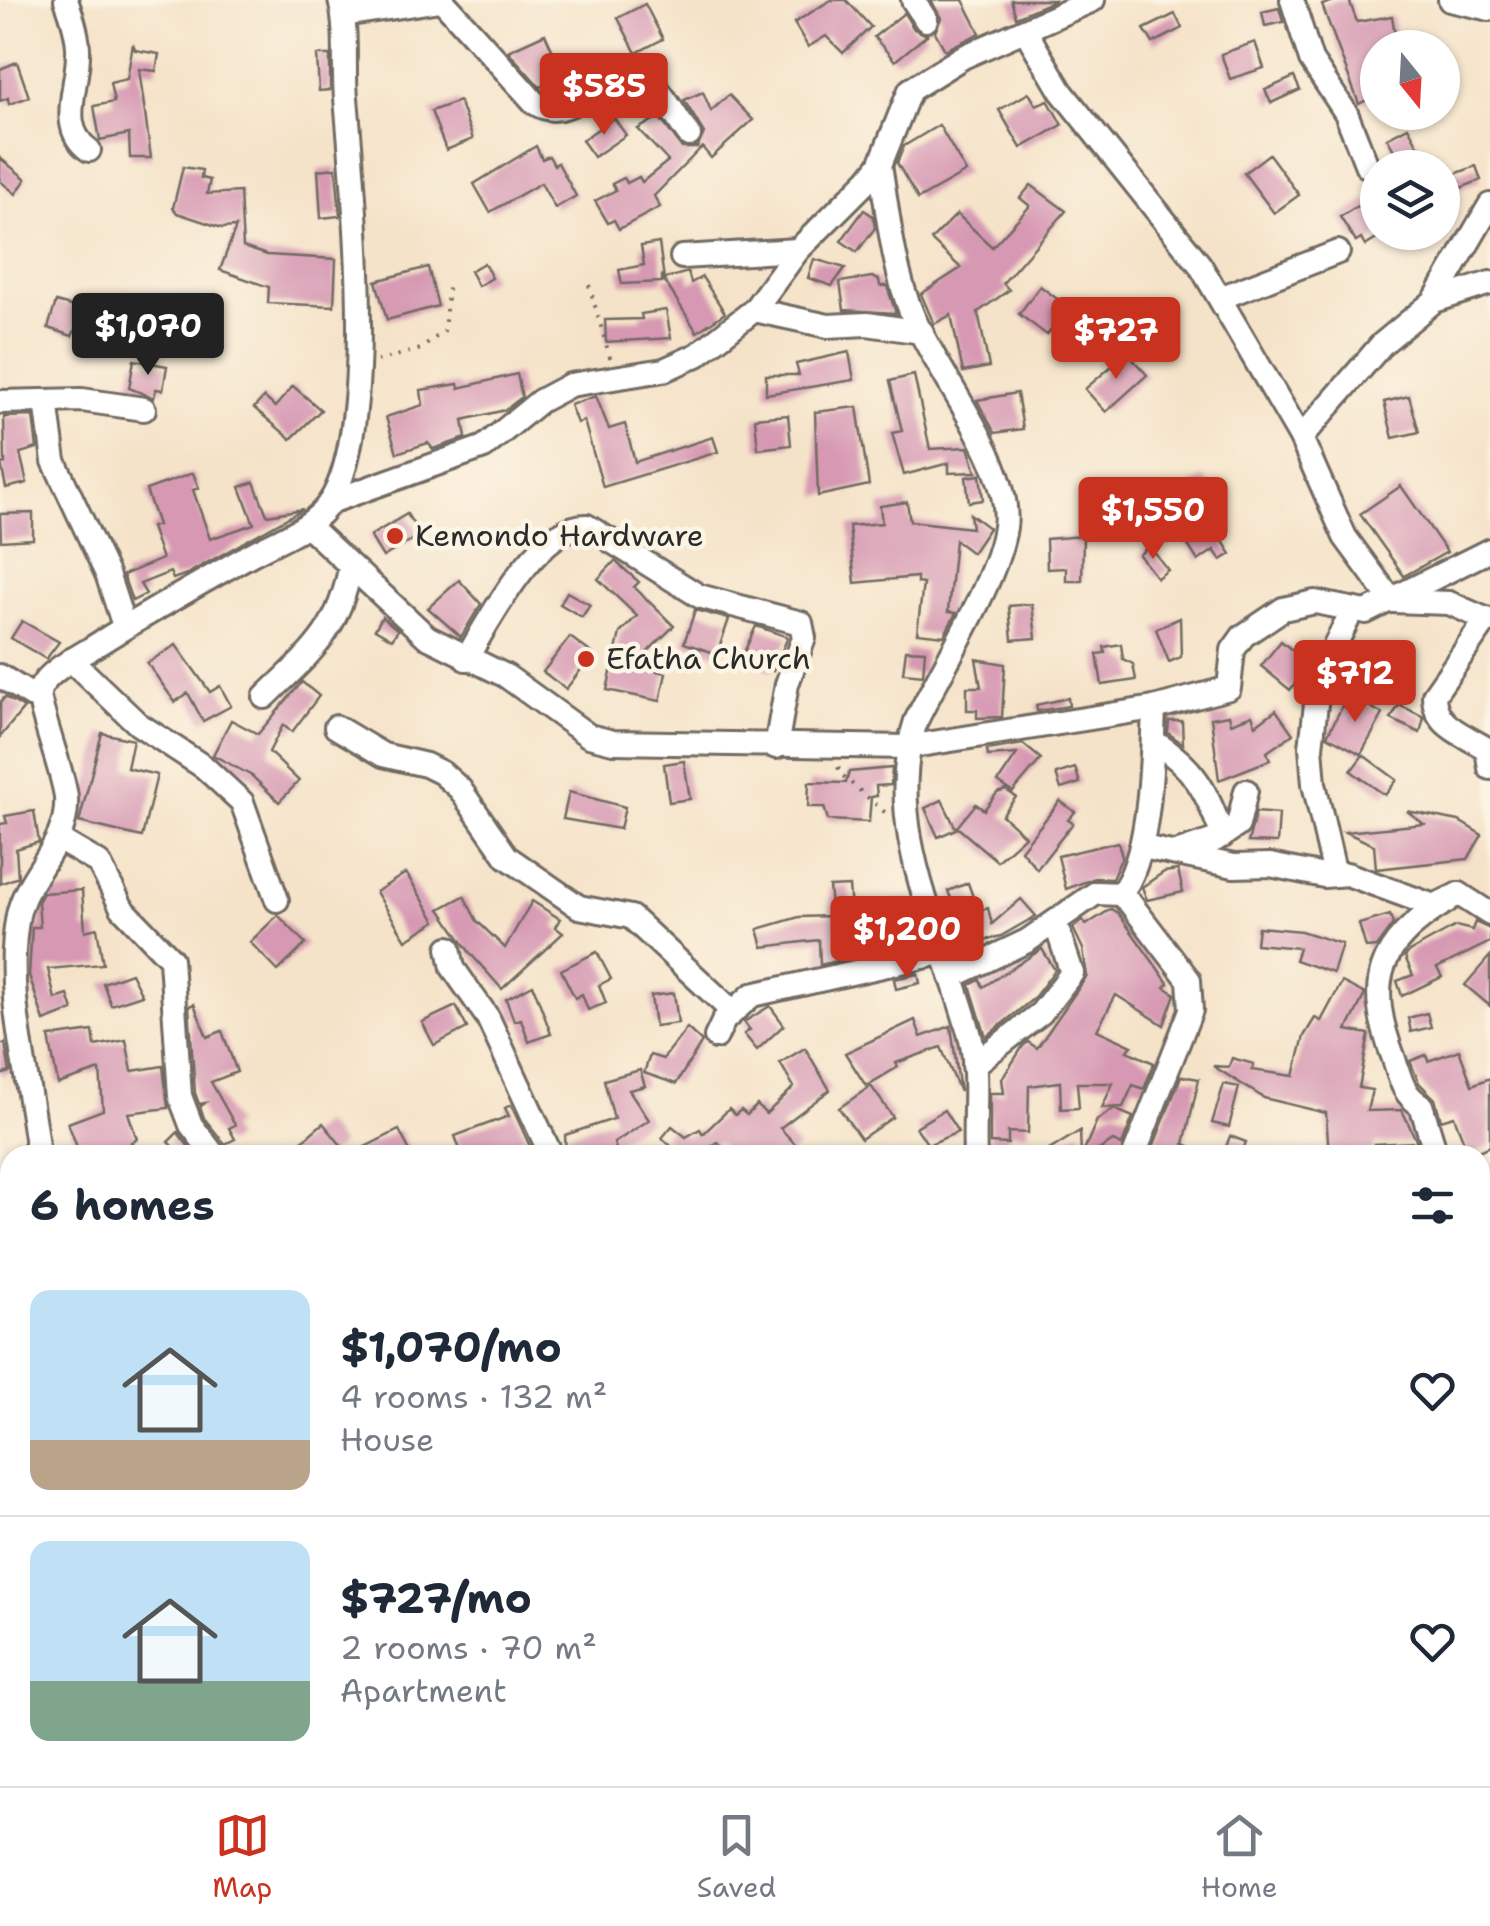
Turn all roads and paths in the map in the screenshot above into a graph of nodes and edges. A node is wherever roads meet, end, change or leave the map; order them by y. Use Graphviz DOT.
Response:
graph roads {
  1 [pos="66,0"];
  2 [pos="441,0"];
  3 [pos="1292,0"];
  4 [pos="1450,0"];
  5 [pos="1088,1"];
  6 [pos="342,7"];
  7 [pos="1490,9"];
  8 [pos="1025,30"];
  9 [pos="689,135"];
  10 [pos="89,150"];
  11 [pos="1361,150"];
  12 [pos="880,165"];
  13 [pos="1490,205"];
  14 [pos="798,250"];
  15 [pos="1338,252"];
  16 [pos="682,257"];
  17 [pos="449,280"];
  18 [pos="1490,283"];
  19 [pos="589,285"];
  20 [pos="1220,298"];
  21 [pos="1434,301"];
  22 [pos="754,310"];
  23 [pos="922,332"];
  24 [pos="358,366"];
  25 [pos="610,375"];
  26 [pos="46,401"];
  27 [pos="0,402"];
  28 [pos="144,409"];
  29 [pos="1301,438"];
  30 [pos="330,502"];
  31 [pos="306,525"];
  32 [pos="1490,550"];
  33 [pos="350,568"];
  34 [pos="1392,601"];
  35 [pos="1352,611"];
  36 [pos="1488,620"];
  37 [pos="124,626"];
  38 [pos="466,659"];
  39 [pos="70,660"];
  40 [pos="0,676"];
  41 [pos="265,697"];
  42 [pos="39,700"];
  43 [pos="1154,708"];
  44 [pos="336,727"];
  45 [pos="1153,741"];
  46 [pos="776,747"];
  47 [pos="832,747"];
  48 [pos="907,747"];
  49 [pos="1490,768"];
  50 [pos="1246,792"];
  51 [pos="909,829"];
  52 [pos="1223,836"];
  53 [pos="58,839"];
  54 [pos="1143,846"];
  55 [pos="1179,852"];
  56 [pos="1336,875"];
  57 [pos="1120,894"];
  58 [pos="1459,894"];
  59 [pos="276,900"];
  60 [pos="1490,914"];
  61 [pos="1055,922"];
  62 [pos="449,948"];
  63 [pos="941,954"];
  64 [pos="951,977"];
  65 [pos="733,1012"];
  66 [pos="716,1037"];
  67 [pos="974,1065"];
  68 [pos="37,1145"];
  69 [pos="206,1145"];
  70 [pos="546,1145"];
  71 [pos="974,1145"];
  72 [pos="1138,1145"];
  73 [pos="1433,1145"];
  1 -- 10 [label="street"];
  2 -- 6 [label="street"];
  2 -- 9 [label="street"];
  3 -- 11 [label="street"];
  4 -- 7 [label="street"];
  5 -- 8 [label="street"];
  6 -- 24 [label="street"];
  8 -- 12 [label="street"];
  8 -- 20 [label="street"];
  12 -- 14 [label="street"];
  12 -- 23 [label="street"];
  13 -- 21 [label="street"];
  14 -- 16 [label="street"];
  14 -- 22 [label="street"];
  15 -- 20 [label="street"];
  17 -- 24 [label="path"];
  18 -- 21 [label="street"];
  19 -- 25 [label="path"];
  20 -- 29 [label="street"];
  21 -- 29 [label="street"];
  22 -- 23 [label="street"];
  22 -- 25 [label="street"];
  23 -- 48 [label="street"];
  24 -- 30 [label="street"];
  25 -- 30 [label="street"];
  26 -- 27 [label="street"];
  26 -- 28 [label="street"];
  26 -- 37 [label="street"];
  29 -- 34 [label="street"];
  30 -- 31 [label="street"];
  31 -- 33 [label="street"];
  31 -- 37 [label="street"];
  32 -- 34 [label="street"];
  33 -- 38 [label="street"];
  33 -- 41 [label="street"];
  34 -- 35 [label="street"];
  34 -- 36 [label="street"];
  35 -- 43 [label="street"];
  35 -- 56 [label="street"];
  36 -- 49 [label="street"];
  37 -- 39 [label="street"];
  38 -- 46 [label="street"];
  38 -- 46 [label="street"];
  39 -- 42 [label="street"];
  39 -- 59 [label="street"];
  40 -- 42 [label="street"];
  42 -- 53 [label="street"];
  43 -- 45 [label="street"];
  43 -- 48 [label="street"];
  44 -- 65 [label="street"];
  45 -- 52 [label="street"];
  45 -- 54 [label="street"];
  46 -- 47 [label="street"];
  47 -- 48 [label="street"];
  47 -- 51 [label="path"];
  48 -- 51 [label="street"];
  50 -- 52 [label="street"];
  51 -- 63 [label="street"];
  52 -- 55 [label="street"];
  53 -- 68 [label="street"];
  53 -- 69 [label="street"];
  54 -- 55 [label="street"];
  54 -- 57 [label="street"];
  55 -- 56 [label="street"];
  56 -- 58 [label="street"];
  57 -- 61 [label="street"];
  57 -- 72 [label="street"];
  58 -- 60 [label="street"];
  58 -- 73 [label="street"];
  61 -- 64 [label="street"];
  61 -- 67 [label="street"];
  62 -- 70 [label="street"];
  63 -- 64 [label="street"];
  63 -- 65 [label="street"];
  64 -- 67 [label="street"];
  65 -- 66 [label="street"];
  67 -- 71 [label="street"];
}
